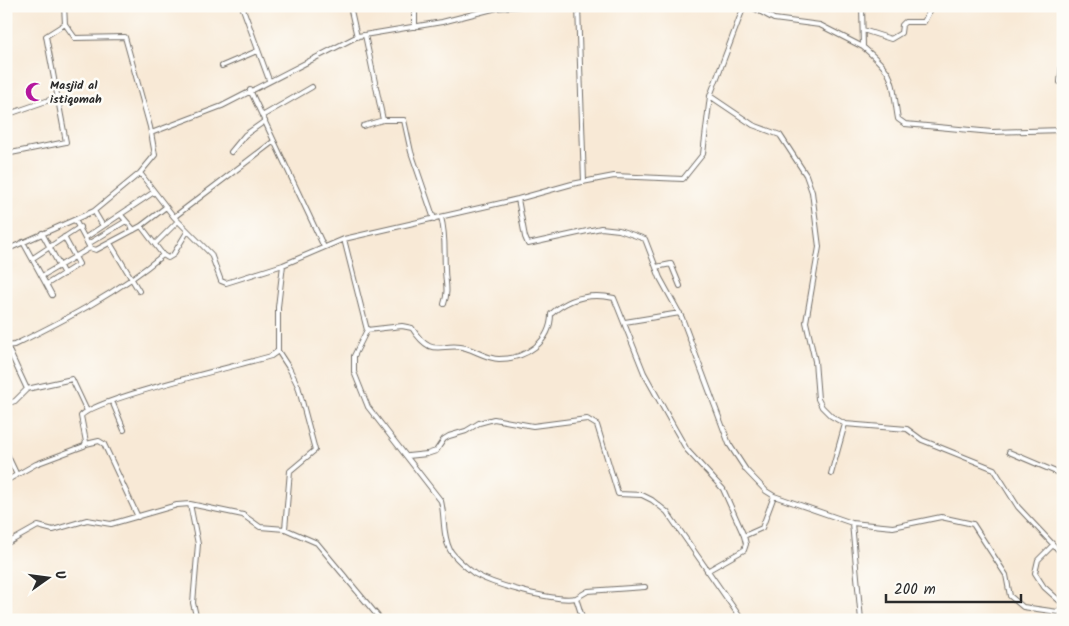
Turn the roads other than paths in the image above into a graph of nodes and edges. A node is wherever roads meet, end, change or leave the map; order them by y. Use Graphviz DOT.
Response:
graph roads {
  1 [pos="64,6"];
  2 [pos="242,6"];
  3 [pos="350,6"];
  4 [pos="415,6"];
  5 [pos="476,6"];
  6 [pos="521,6"];
  7 [pos="578,6"];
  8 [pos="744,6"];
  9 [pos="750,6"];
  10 [pos="862,6"];
  11 [pos="932,6"];
  12 [pos="477,13"];
  13 [pos="65,24"];
  14 [pos="415,27"];
  15 [pos="863,30"];
  16 [pos="365,35"];
  17 [pos="357,37"];
  18 [pos="864,47"];
  19 [pos="257,51"];
  20 [pos="1063,53"];
  21 [pos="222,66"];
  22 [pos="269,80"];
  23 [pos="1060,82"];
  24 [pos="312,87"];
  25 [pos="250,90"];
  26 [pos="710,96"];
  27 [pos="58,97"];
  28 [pos="6,115"];
  29 [pos="262,116"];
  30 [pos="383,120"];
  31 [pos="264,121"];
  32 [pos="363,126"];
  33 [pos="1063,130"];
  34 [pos="151,133"];
  35 [pos="274,141"];
  36 [pos="231,152"];
  37 [pos="6,154"];
  38 [pos="140,173"];
  39 [pos="584,182"];
  40 [pos="154,192"];
  41 [pos="518,199"];
  42 [pos="166,207"];
  43 [pos="94,211"];
  44 [pos="121,215"];
  45 [pos="174,217"];
  46 [pos="441,217"];
  47 [pos="434,219"];
  48 [pos="75,220"];
  49 [pos="126,221"];
  50 [pos="178,221"];
  51 [pos="103,226"];
  52 [pos="141,226"];
  53 [pos="80,227"];
  54 [pos="134,230"];
  55 [pos="188,232"];
  56 [pos="42,233"];
  57 [pos="64,237"];
  58 [pos="85,238"];
  59 [pos="344,239"];
  60 [pos="22,242"];
  61 [pos="110,243"];
  62 [pos="155,244"];
  63 [pos="89,246"];
  64 [pos="50,247"];
  65 [pos="324,247"];
  66 [pos="6,250"];
  67 [pos="163,255"];
  68 [pos="76,256"];
  69 [pos="33,258"];
  70 [pos="283,265"];
  71 [pos="60,266"];
  72 [pos="656,267"];
  73 [pos="64,274"];
  74 [pos="42,276"];
  75 [pos="132,280"];
  76 [pos="46,284"];
  77 [pos="680,286"];
  78 [pos="139,291"];
  79 [pos="52,296"];
  80 [pos="444,304"];
  81 [pos="680,313"];
  82 [pos="625,322"];
  83 [pos="367,330"];
  84 [pos="7,346"];
  85 [pos="278,351"];
  86 [pos="27,389"];
  87 [pos="112,401"];
  88 [pos="6,404"];
  89 [pos="87,411"];
  90 [pos="845,424"];
  91 [pos="124,430"];
  92 [pos="86,444"];
  93 [pos="6,452"];
  94 [pos="1009,452"];
  95 [pos="408,456"];
  96 [pos="831,474"];
  97 [pos="17,475"];
  98 [pos="1063,475"];
  99 [pos="6,481"];
  100 [pos="774,496"];
  101 [pos="190,504"];
  102 [pos="138,517"];
  103 [pos="852,522"];
  104 [pos="285,529"];
  105 [pos="744,536"];
  106 [pos="6,544"];
  107 [pos="1053,545"];
  108 [pos="1063,555"];
  109 [pos="707,571"];
  110 [pos="645,587"];
  111 [pos="576,598"];
  112 [pos="1063,605"];
  113 [pos="197,620"];
  114 [pos="381,620"];
  115 [pos="583,620"];
  116 [pos="742,620"];
  117 [pos="861,620"];
  1 -- 13 [label="street"];
  2 -- 19 [label="street"];
  3 -- 17 [label="street"];
  4 -- 14 [label="street"];
  5 -- 12 [label="street"];
  6 -- 12 [label="street"];
  7 -- 39 [label="street"];
  8 -- 26 [label="street"];
  9 -- 18 [label="street"];
  10 -- 15 [label="street"];
  11 -- 15 [label="street"];
  12 -- 14 [label="street"];
  13 -- 27 [label="street"];
  13 -- 34 [label="street"];
  14 -- 16 [label="street"];
  15 -- 18 [label="street"];
  16 -- 17 [label="street"];
  16 -- 30 [label="street"];
  17 -- 22 [label="street"];
  18 -- 33 [label="street"];
  19 -- 21 [label="street"];
  19 -- 22 [label="street"];
  20 -- 23 [label="street"];
  22 -- 25 [label="street"];
  24 -- 29 [label="street"];
  25 -- 29 [label="street"];
  25 -- 34 [label="street"];
  26 -- 39 [label="street"];
  26 -- 90 [label="street"];
  27 -- 28 [label="street"];
  27 -- 37 [label="street"];
  29 -- 31 [label="street"];
  30 -- 32 [label="street"];
  30 -- 47 [label="street"];
  31 -- 35 [label="street"];
  31 -- 36 [label="street"];
  34 -- 38 [label="street"];
  35 -- 45 [label="street"];
  35 -- 65 [label="street"];
  38 -- 40 [label="street"];
  38 -- 43 [label="street"];
  39 -- 41 [label="street"];
  40 -- 42 [label="street"];
  40 -- 44 [label="street"];
  41 -- 46 [label="street"];
  41 -- 72 [label="street"];
  42 -- 45 [label="street"];
  42 -- 52 [label="street"];
  43 -- 48 [label="street"];
  43 -- 51 [label="street"];
  44 -- 49 [label="street"];
  44 -- 51 [label="street"];
  45 -- 50 [label="street"];
  46 -- 47 [label="street"];
  46 -- 80 [label="street"];
  47 -- 59 [label="street"];
  48 -- 53 [label="street"];
  48 -- 56 [label="street"];
  49 -- 54 [label="street"];
  49 -- 63 [label="street"];
  50 -- 55 [label="street"];
  50 -- 62 [label="street"];
  51 -- 58 [label="street"];
  52 -- 54 [label="street"];
  52 -- 62 [label="street"];
  53 -- 57 [label="street"];
  53 -- 58 [label="street"];
  54 -- 61 [label="street"];
  55 -- 67 [label="street"];
  55 -- 70 [label="street"];
  56 -- 60 [label="street"];
  56 -- 64 [label="street"];
  57 -- 64 [label="street"];
  57 -- 68 [label="street"];
  58 -- 63 [label="street"];
  59 -- 65 [label="street"];
  59 -- 83 [label="street"];
  60 -- 66 [label="street"];
  60 -- 69 [label="street"];
  61 -- 63 [label="street"];
  61 -- 75 [label="street"];
  62 -- 67 [label="street"];
  63 -- 68 [label="street"];
  64 -- 69 [label="street"];
  64 -- 71 [label="street"];
  65 -- 70 [label="street"];
  67 -- 75 [label="street"];
  68 -- 71 [label="street"];
  68 -- 73 [label="street"];
  69 -- 74 [label="street"];
  70 -- 85 [label="street"];
  71 -- 73 [label="street"];
  71 -- 74 [label="street"];
  72 -- 77 [label="street"];
  72 -- 81 [label="street"];
  73 -- 76 [label="street"];
  74 -- 76 [label="street"];
  75 -- 78 [label="street"];
  75 -- 84 [label="street"];
  76 -- 79 [label="street"];
  81 -- 82 [label="street"];
  81 -- 100 [label="street"];
  82 -- 83 [label="street"];
  82 -- 105 [label="street"];
  83 -- 95 [label="street"];
  84 -- 86 [label="street"];
  85 -- 87 [label="street"];
  85 -- 104 [label="street"];
  86 -- 88 [label="street"];
  86 -- 89 [label="street"];
  87 -- 89 [label="street"];
  87 -- 91 [label="street"];
  89 -- 92 [label="street"];
  90 -- 96 [label="street"];
  90 -- 107 [label="street"];
  92 -- 97 [label="street"];
  92 -- 102 [label="street"];
  93 -- 97 [label="street"];
  94 -- 98 [label="street"];
  95 -- 109 [label="street"];
  95 -- 111 [label="street"];
  97 -- 99 [label="street"];
  100 -- 103 [label="street"];
  100 -- 105 [label="street"];
  101 -- 102 [label="street"];
  101 -- 104 [label="street"];
  101 -- 113 [label="street"];
  102 -- 106 [label="street"];
  103 -- 112 [label="street"];
  103 -- 117 [label="street"];
  104 -- 114 [label="street"];
  105 -- 109 [label="street"];
  107 -- 108 [label="street"];
  107 -- 112 [label="street"];
  109 -- 116 [label="street"];
  110 -- 111 [label="street"];
  111 -- 115 [label="street"];
}
